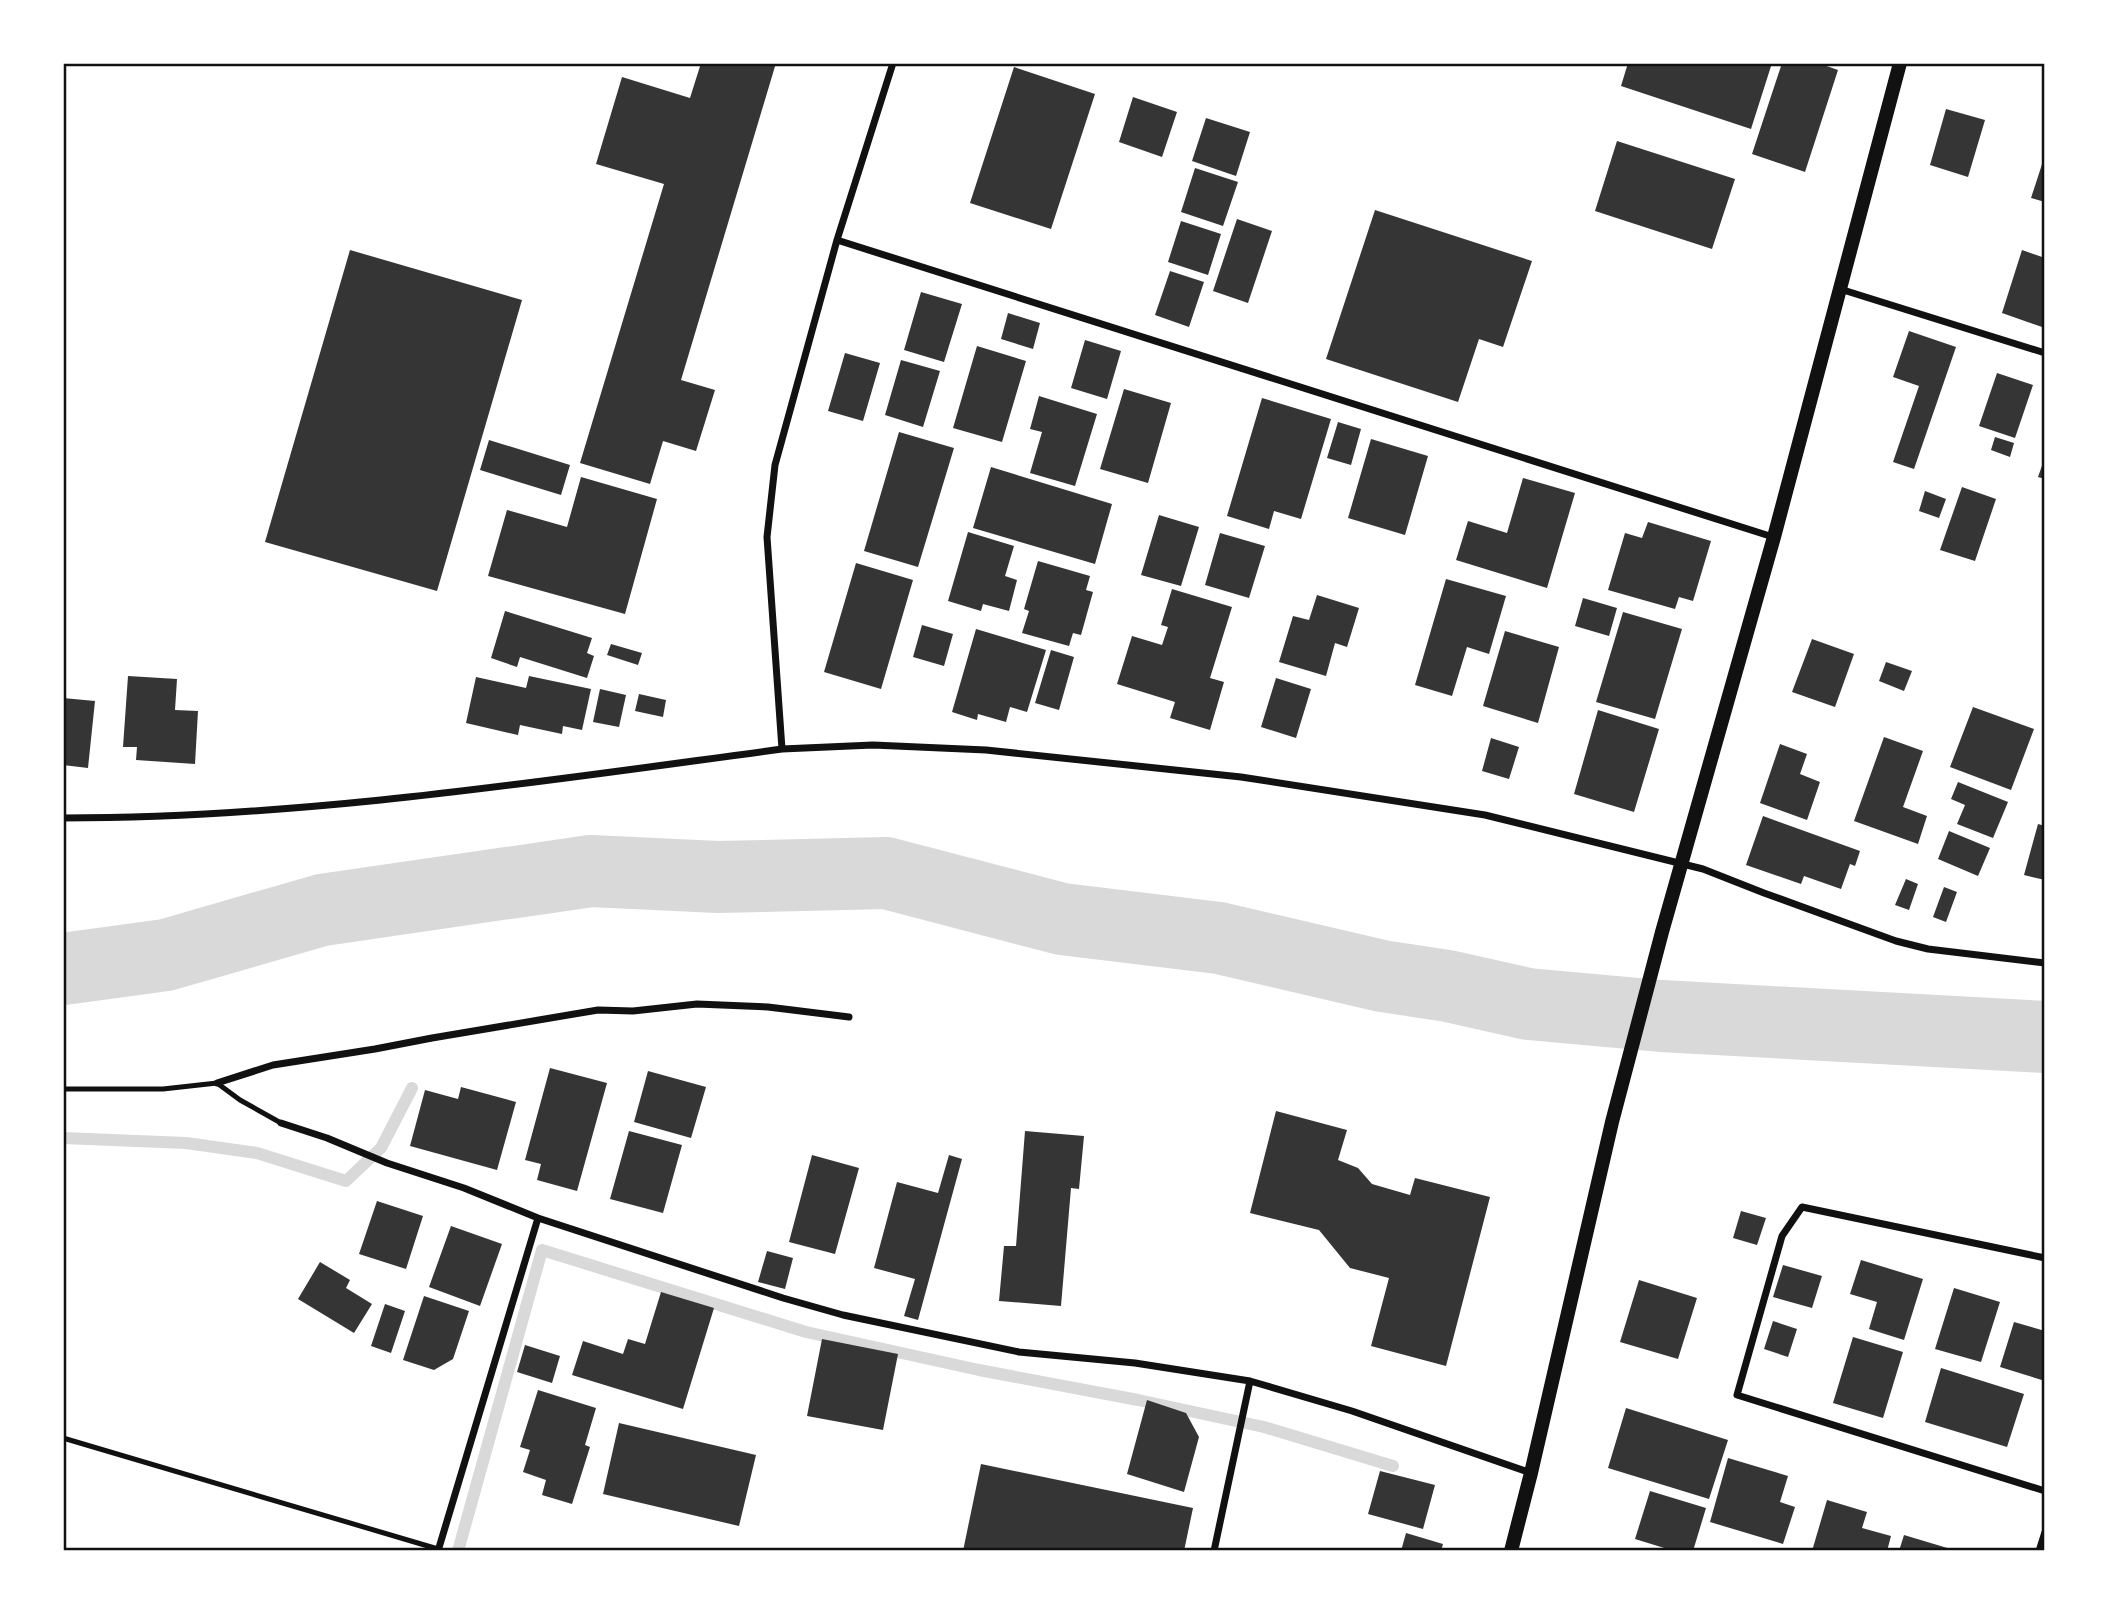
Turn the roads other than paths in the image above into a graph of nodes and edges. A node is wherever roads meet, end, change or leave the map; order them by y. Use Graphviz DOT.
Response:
graph roads {
  1 [pos="893,63"];
  2 [pos="1900,63"];
  3 [pos="837,240"];
  4 [pos="1840,289"];
  5 [pos="2045,354"];
  6 [pos="1774,537"];
  7 [pos="782,749"];
  8 [pos="63,818"];
  9 [pos="1682,863"];
  10 [pos="2045,963"];
  11 [pos="849,1017"];
  12 [pos="217,1083"];
  13 [pos="63,1089"];
  14 [pos="281,1123"];
  15 [pos="538,1218"];
  16 [pos="2045,1258"];
  17 [pos="1250,1381"];
  18 [pos="63,1438"];
  19 [pos="1531,1474"];
  20 [pos="2045,1491"];
  21 [pos="2045,1532"];
  22 [pos="438,1550"];
  23 [pos="1214,1551"];
  24 [pos="1511,1551"];
  25 [pos="2039,1551"];
  1 -- 3 [label="street"];
  2 -- 4 [label="main road"];
  3 -- 6 [label="street"];
  3 -- 7 [label="street"];
  4 -- 5 [label="street"];
  4 -- 6 [label="main road"];
  6 -- 9 [label="main road"];
  7 -- 8 [label="street"];
  7 -- 9 [label="street"];
  9 -- 10 [label="street"];
  9 -- 19 [label="main road"];
  11 -- 12 [label="street"];
  12 -- 13 [label="lane"];
  12 -- 14 [label="lane"];
  14 -- 15 [label="street"];
  15 -- 17 [label="street"];
  15 -- 22 [label="street"];
  16 -- 20 [label="street"];
  17 -- 19 [label="street"];
  17 -- 23 [label="street"];
  18 -- 22 [label="lane"];
  19 -- 24 [label="main road"];
  21 -- 25 [label="street"];
}
